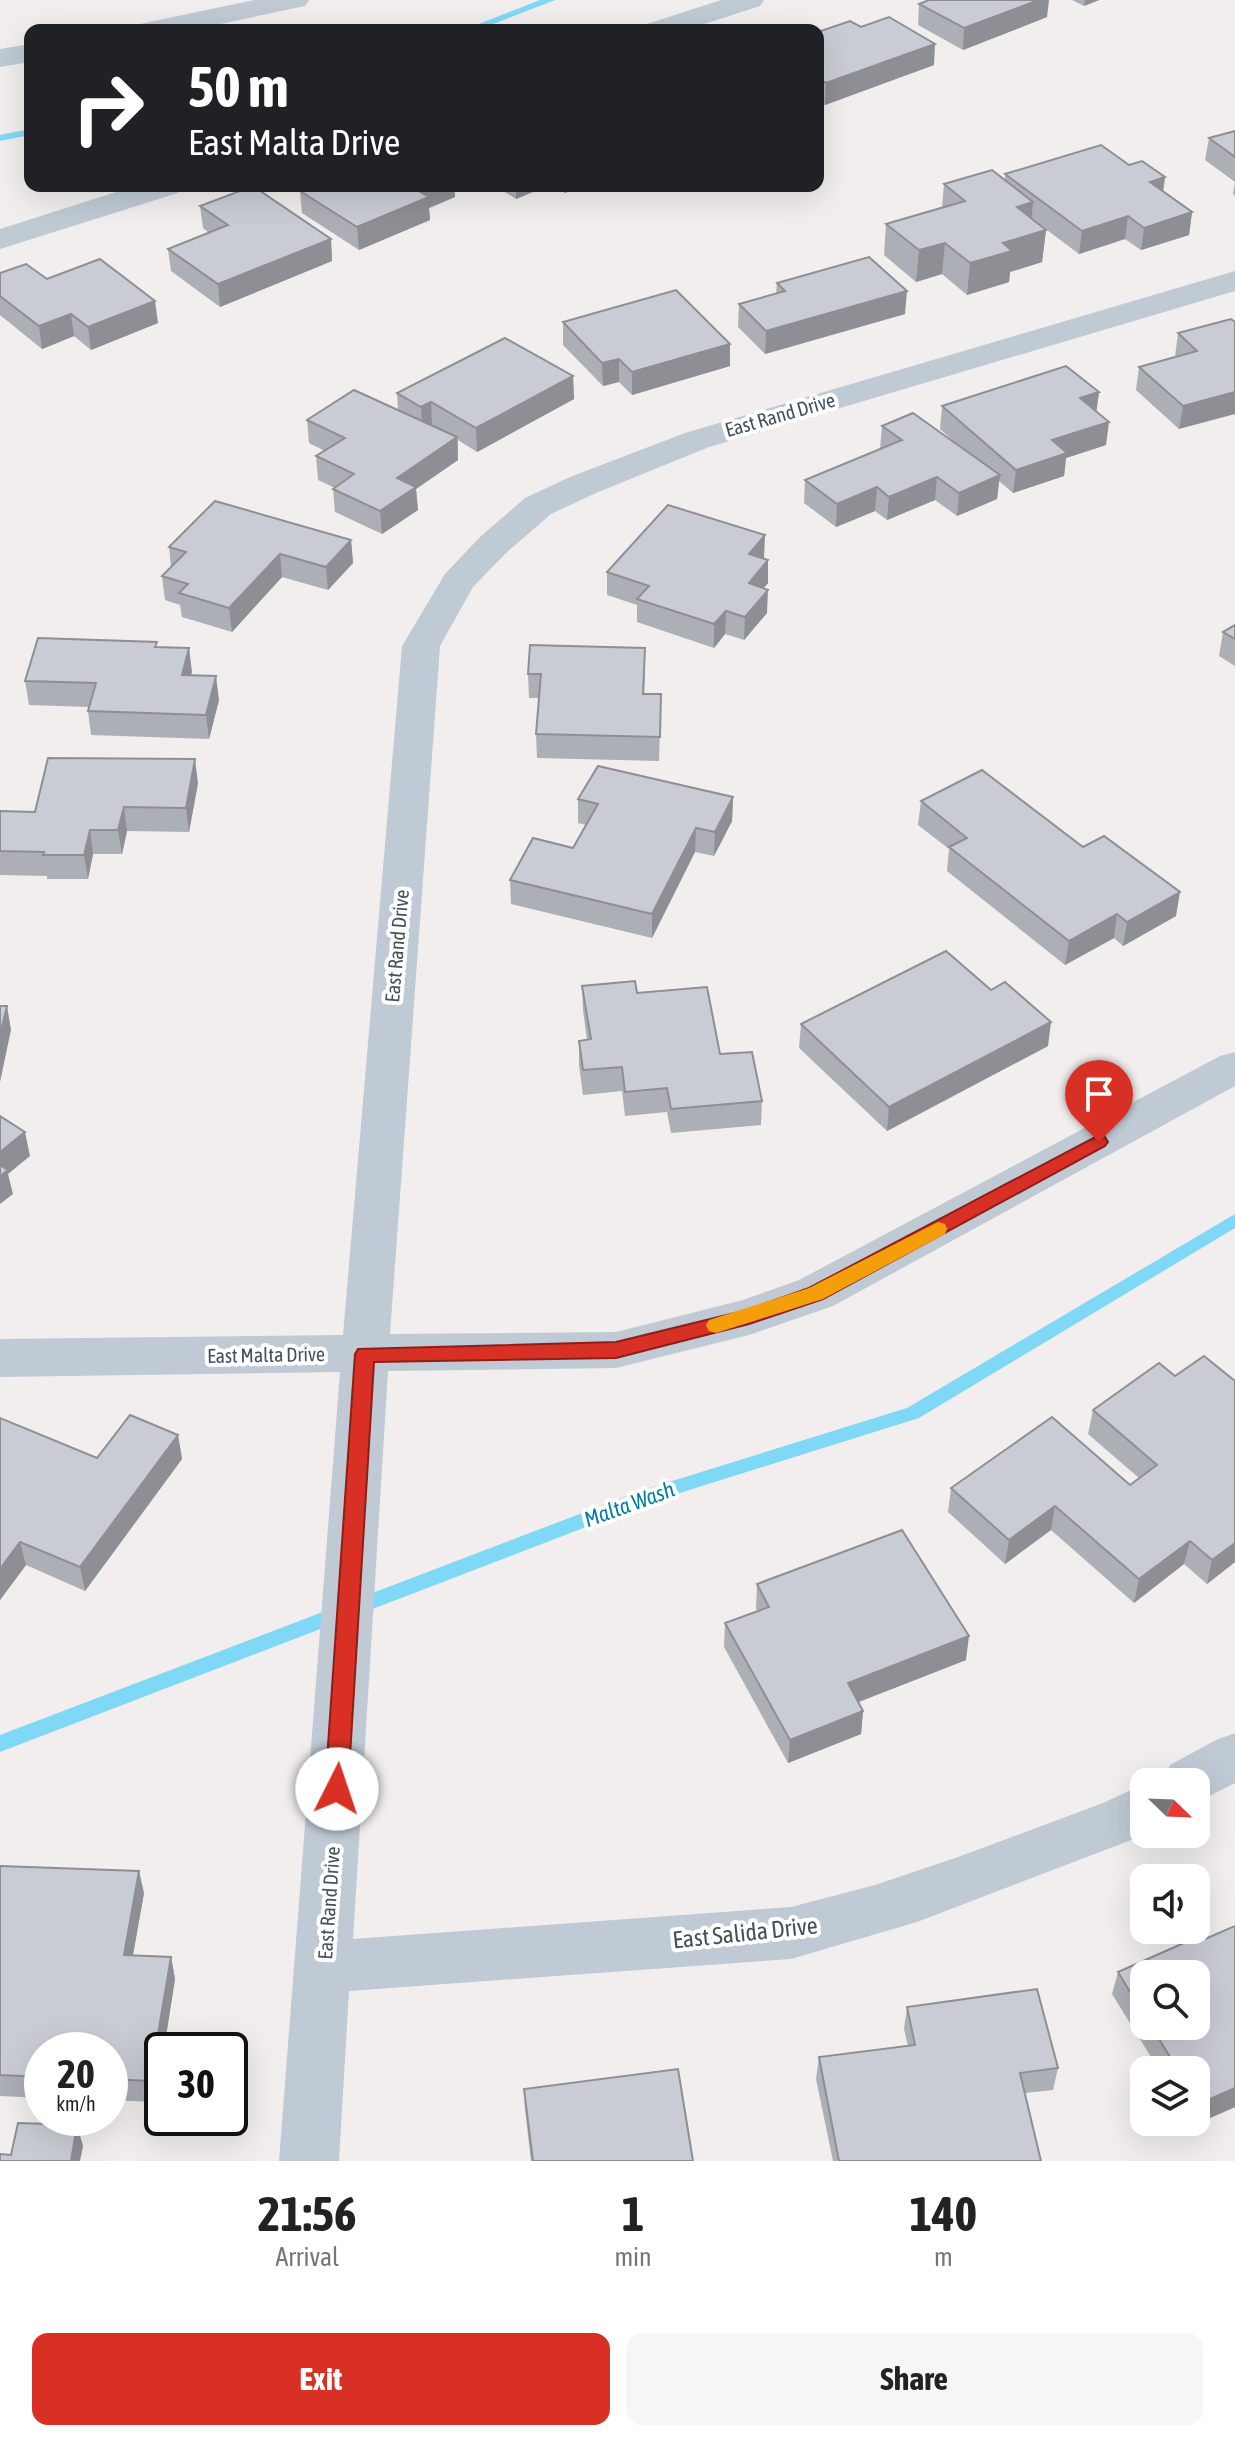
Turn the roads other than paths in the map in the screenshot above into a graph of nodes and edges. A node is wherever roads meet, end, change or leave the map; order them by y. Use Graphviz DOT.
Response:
graph roads {
  1 [pos="295,0"];
  2 [pos="750,0"];
  3 [pos="179,24"];
  4 [pos="676,24"];
  5 [pos="24,54"];
  6 [pos="0,58"];
  7 [pos="148,192"];
  8 [pos="0,239"];
  9 [pos="1235,281"];
  10 [pos="1235,1067"];
  11 [pos="365,1354"];
  12 [pos="0,1358"];
  13 [pos="1235,1756"];
  14 [pos="1210,1770"];
  15 [pos="1130,1816"];
  16 [pos="325,1967"];
  17 [pos="309,2161"];
  1 -- 3 [label="street"];
  2 -- 4 [label="street"];
  5 -- 6 [label="street"];
  7 -- 8 [label="street"];
  9 -- 11 [label="street, East Rand Drive"];
  10 -- 11 [label="street, East Malta Drive"];
  11 -- 12 [label="street, East Malta Drive"];
  11 -- 16 [label="street, East Rand Drive"];
  13 -- 14 [label="street"];
  15 -- 16 [label="street, East Salida Drive"];
  16 -- 17 [label="street, East Rand Drive"];
}
